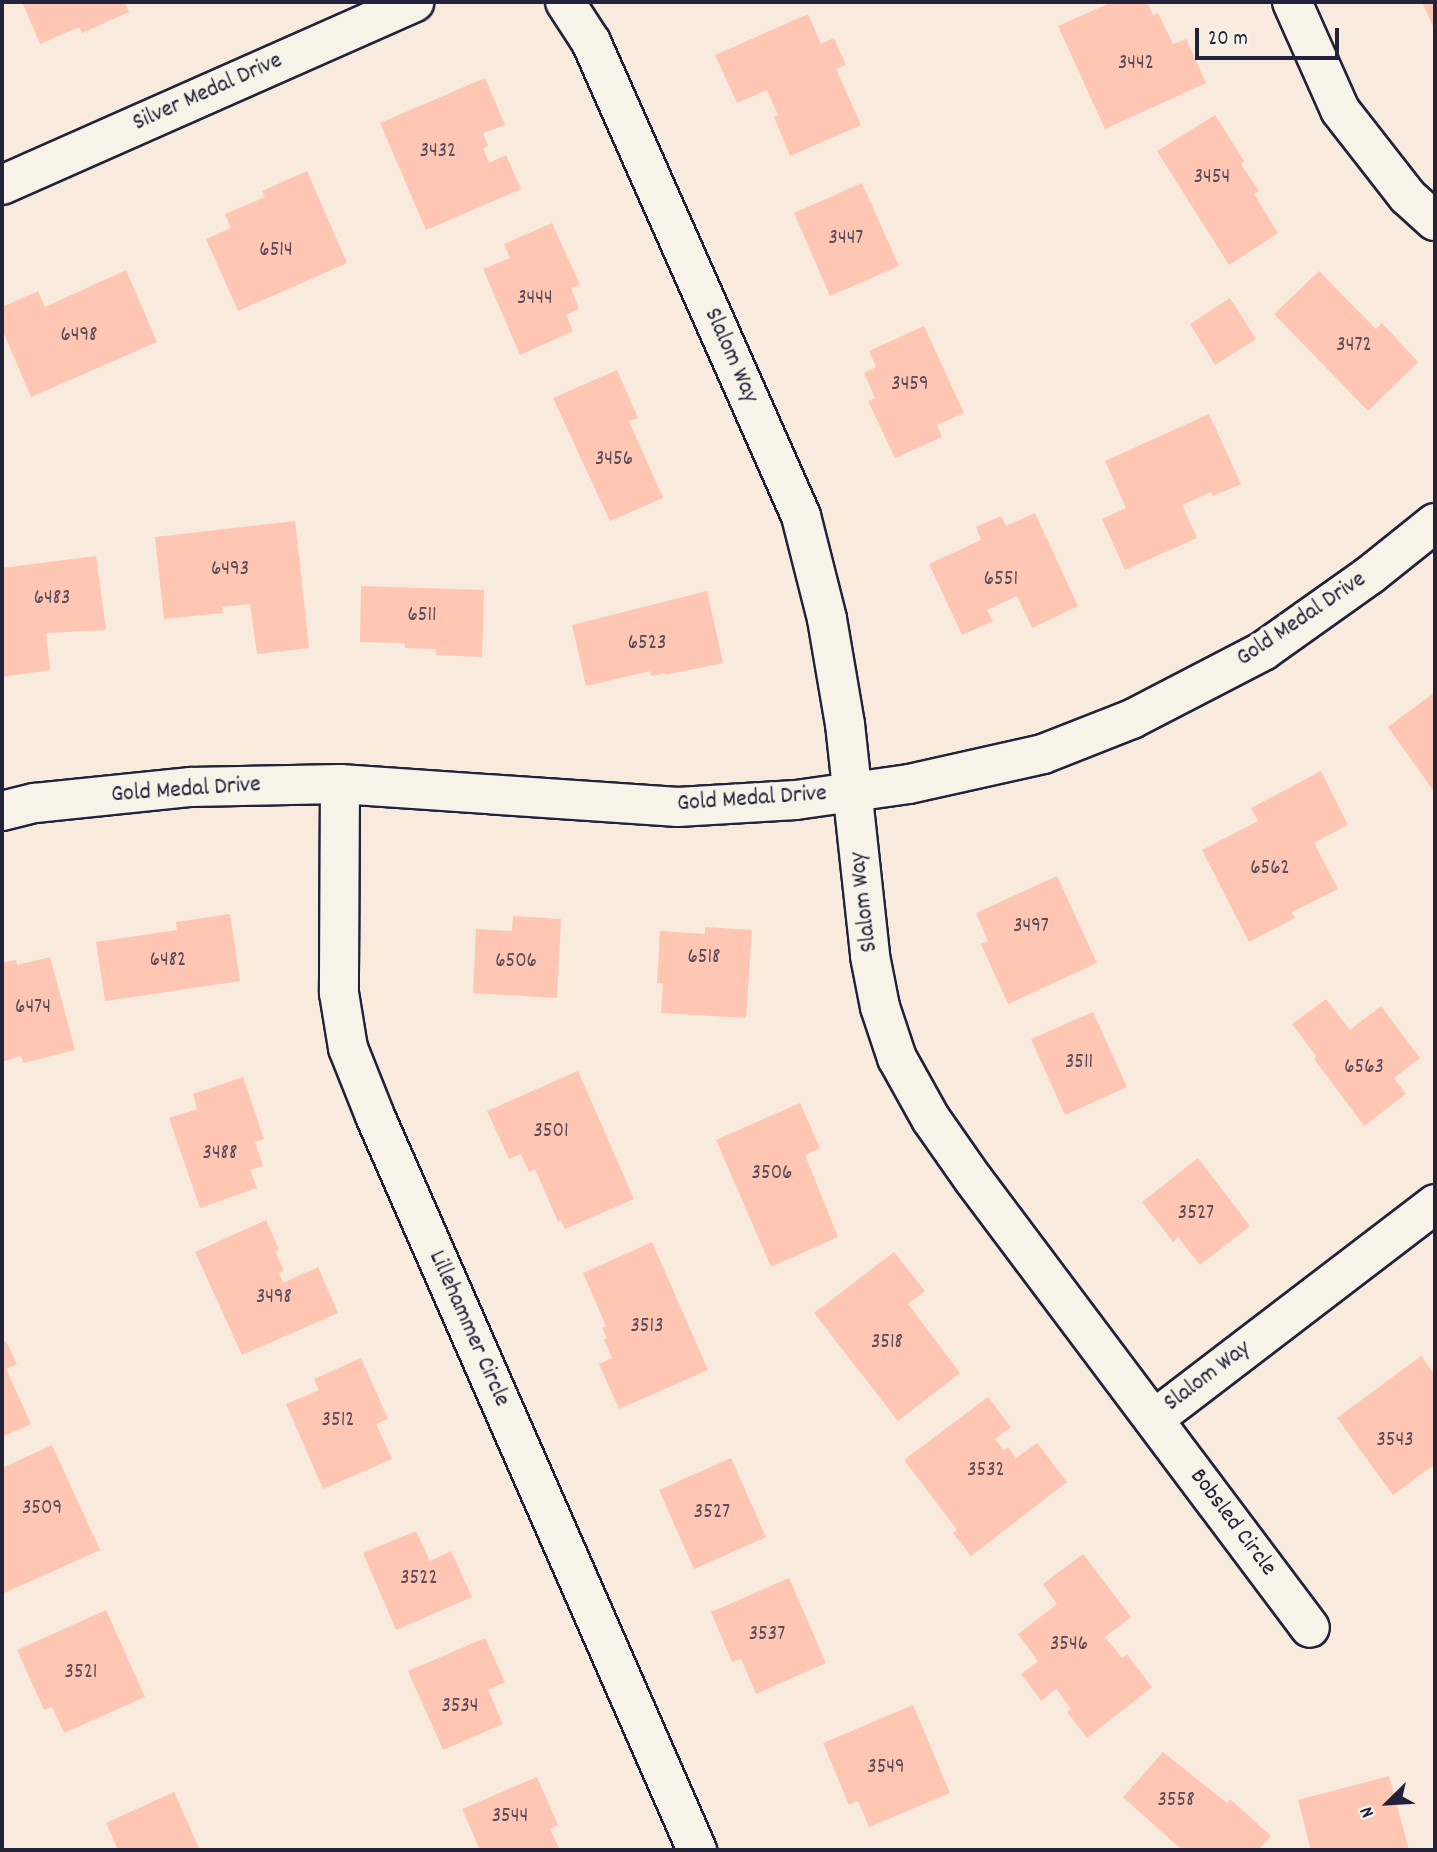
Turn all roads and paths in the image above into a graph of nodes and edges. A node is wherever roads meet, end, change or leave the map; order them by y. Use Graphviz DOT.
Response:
graph roads {
  1 [pos="414,2"];
  2 [pos="565,2"];
  3 [pos="1292,2"];
  4 [pos="2,185"];
  5 [pos="1435,221"];
  6 [pos="1435,523"];
  7 [pos="340,784"];
  8 [pos="853,792"];
  9 [pos="2,811"];
  10 [pos="1435,1204"];
  11 [pos="1154,1419"];
  12 [pos="1310,1628"];
  13 [pos="697,1850"];
  1 -- 4 [label="street, Silver Medal Drive"];
  2 -- 8 [label="street, Slalom Way"];
  3 -- 5 [label="street"];
  6 -- 8 [label="street, Gold Medal Drive"];
  7 -- 8 [label="street, Gold Medal Drive"];
  7 -- 9 [label="street, Gold Medal Drive"];
  7 -- 13 [label="street, Lillehammer Circle"];
  8 -- 11 [label="street, Slalom Way"];
  10 -- 11 [label="street, Slalom Way"];
  11 -- 12 [label="street, Bobsled Circle"];
}
